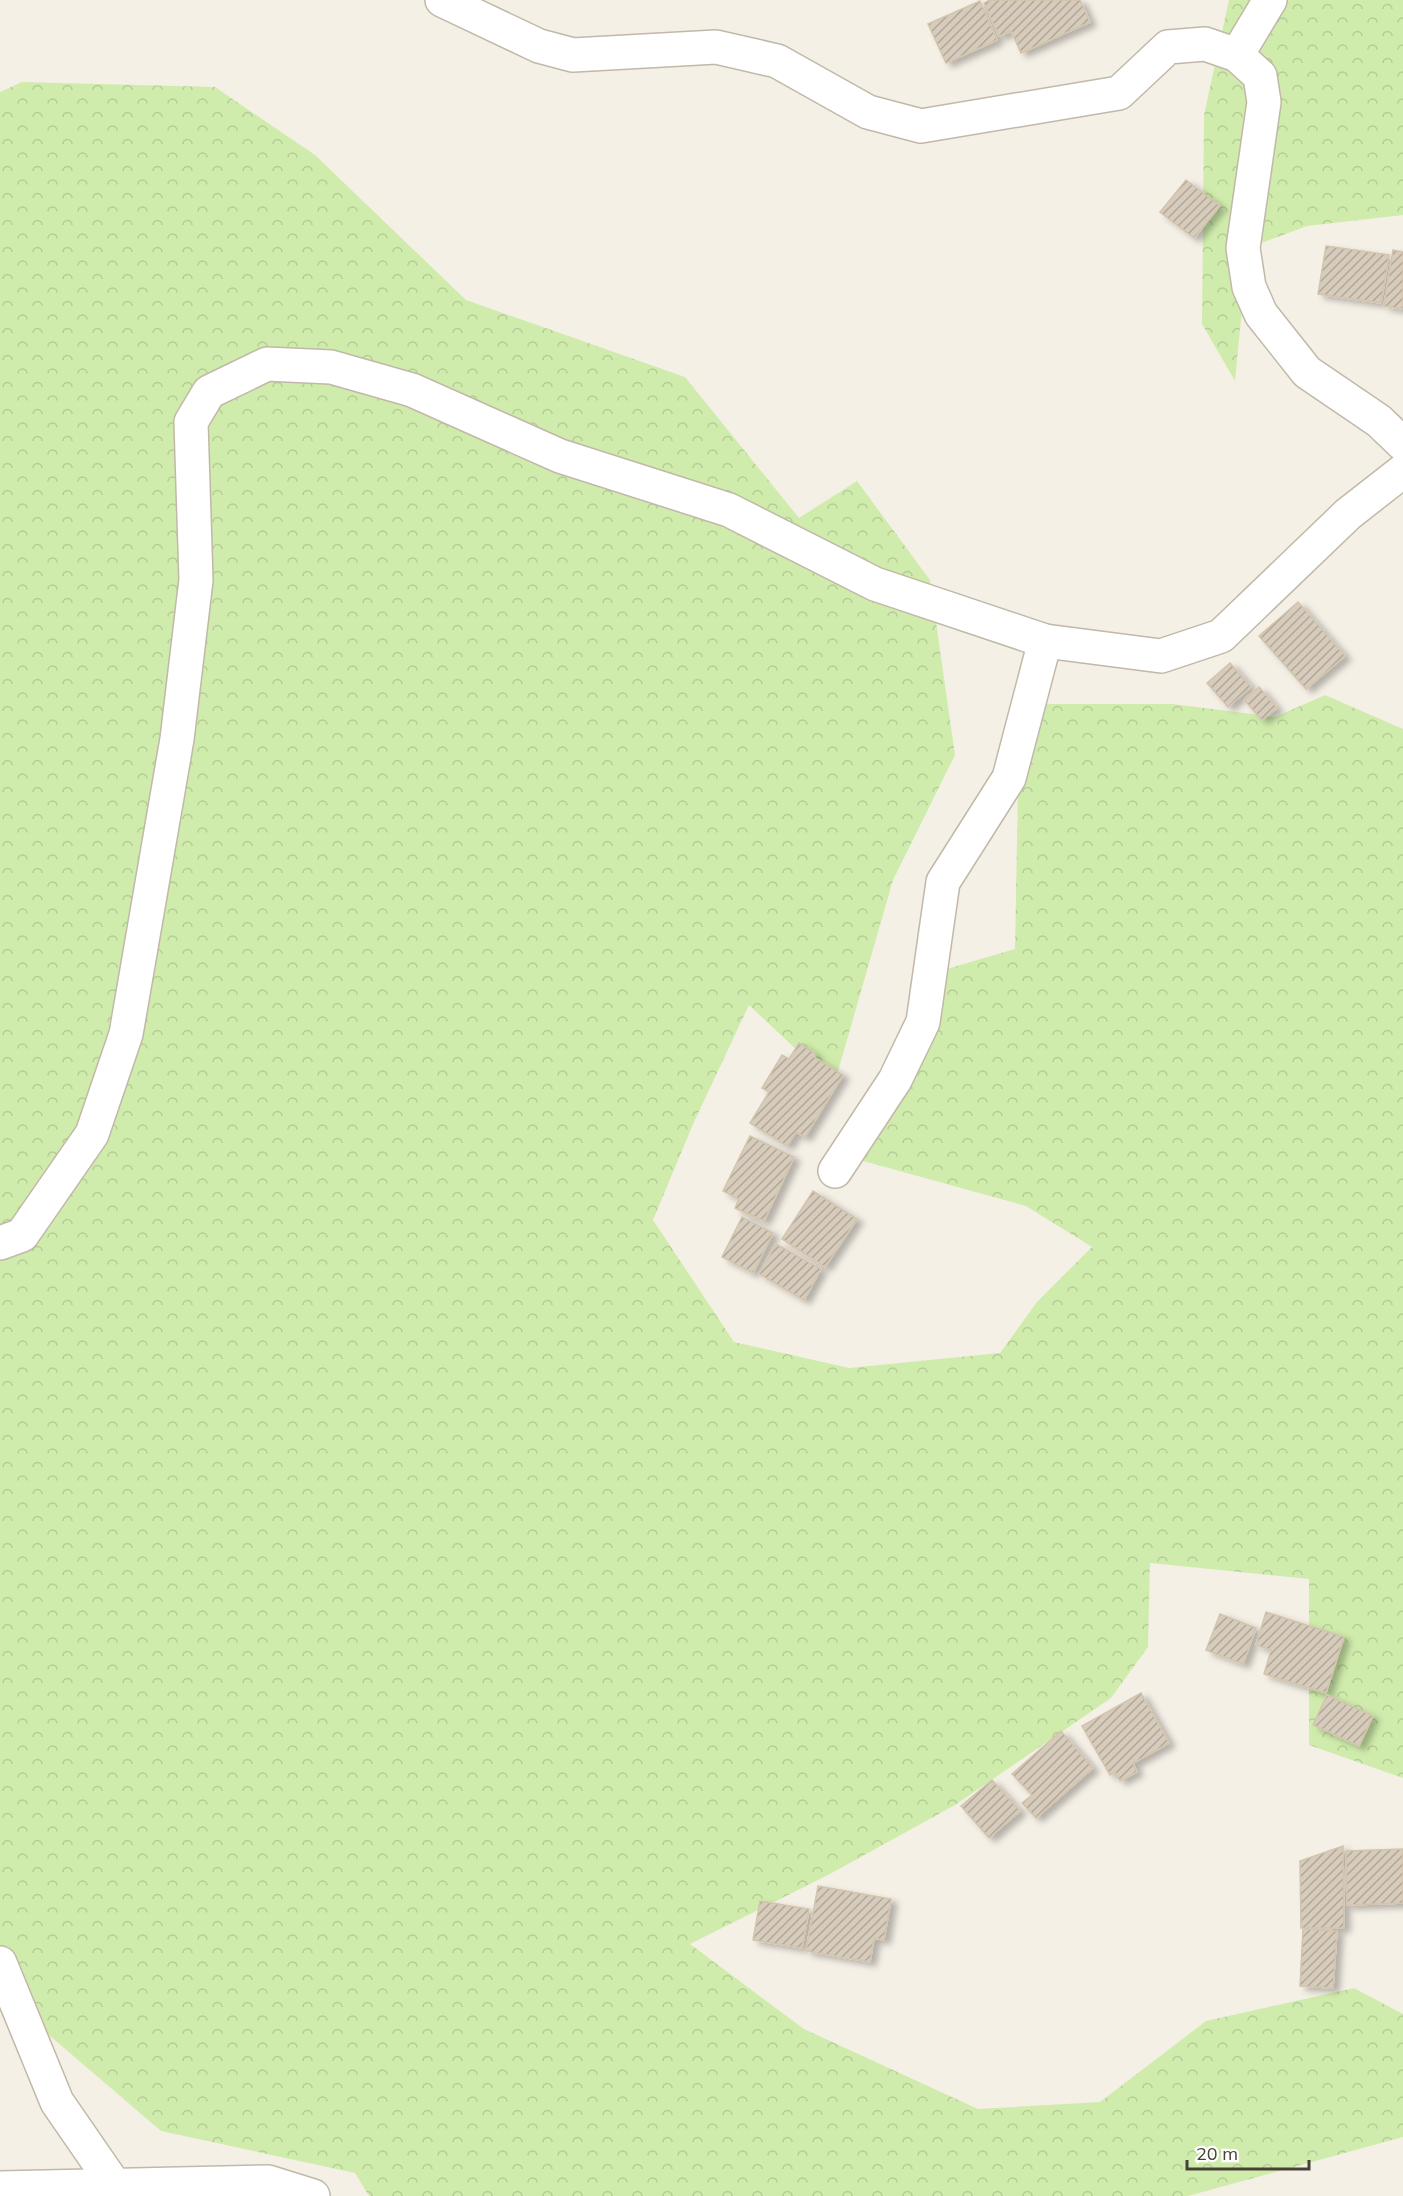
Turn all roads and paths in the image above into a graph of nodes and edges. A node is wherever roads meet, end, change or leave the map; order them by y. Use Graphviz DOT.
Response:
graph roads {
  1 [pos="442,0"];
  2 [pos="1270,0"];
  3 [pos="1237,55"];
  4 [pos="1403,444"];
  5 [pos="1403,471"];
  6 [pos="1045,641"];
  7 [pos="835,1171"];
  8 [pos="0,1243"];
  9 [pos="0,1963"];
  10 [pos="115,2186"];
  11 [pos="0,2188"];
  12 [pos="313,2196"];
  1 -- 3 [label="street"];
  2 -- 3 [label="street"];
  3 -- 4 [label="street"];
  5 -- 6 [label="street"];
  6 -- 7 [label="street"];
  6 -- 8 [label="street"];
  9 -- 10 [label="street"];
  10 -- 11 [label="street"];
  10 -- 12 [label="street"];
}
